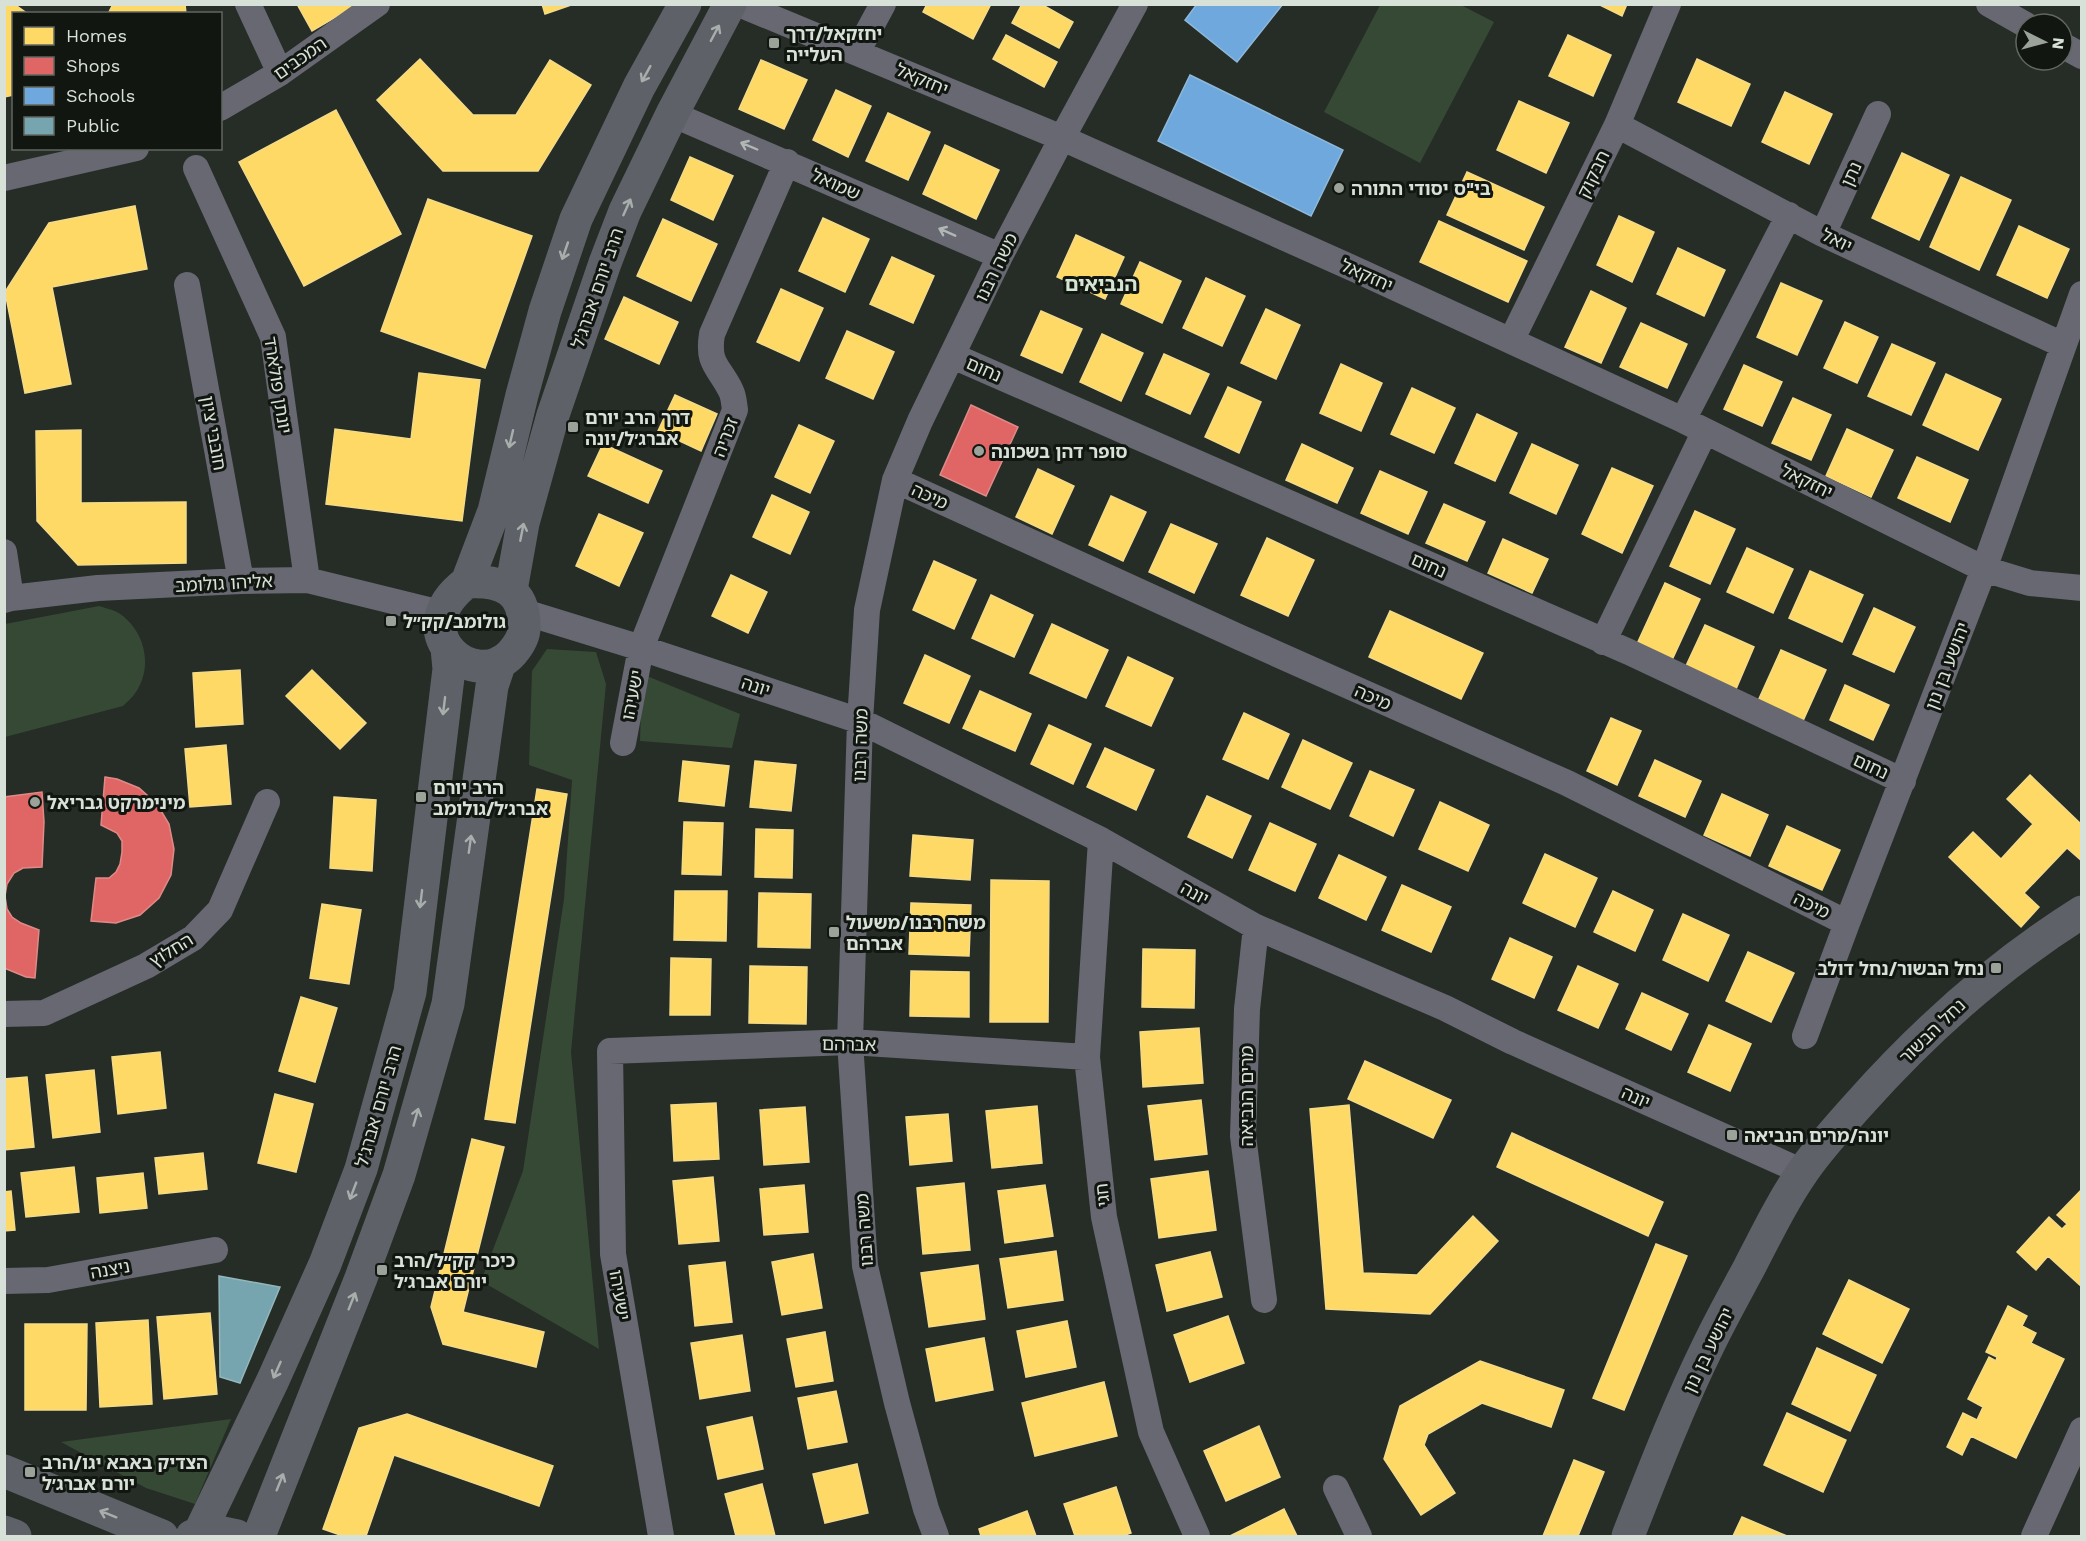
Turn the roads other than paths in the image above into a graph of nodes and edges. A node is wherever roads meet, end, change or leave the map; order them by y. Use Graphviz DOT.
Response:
graph roads {
  1 [pos="248,4"];
  2 [pos="377,4"];
  3 [pos="685,4"];
  4 [pos="730,4"];
  5 [pos="739,4"];
  6 [pos="883,4"];
  7 [pos="1136,4"];
  8 [pos="1668,4"];
  9 [pos="1989,4"];
  10 [pos="2014,18"];
  11 [pos="857,52"];
  12 [pos="280,73"];
  13 [pos="222,107"];
  14 [pos="672,114"];
  15 [pos="1878,114"];
  16 [pos="1617,125"];
  17 [pos="1062,138"];
  18 [pos="127,150"];
  19 [pos="787,162"];
  20 [pos="196,168"];
  21 [pos="4,178"];
  22 [pos="1790,215"];
  23 [pos="1824,234"];
  24 [pos="1000,256"];
  25 [pos="187,285"];
  26 [pos="2082,294"];
  27 [pos="1511,341"];
  28 [pos="2063,345"];
  29 [pos="952,356"];
  30 [pos="1694,425"];
  31 [pos="895,480"];
  32 [pos="4,552"];
  33 [pos="1984,568"];
  34 [pos="307,580"];
  35 [pos="241,581"];
  36 [pos="467,582"];
  37 [pos="2082,588"];
  38 [pos="8,599"];
  39 [pos="518,601"];
  40 [pos="441,613"];
  41 [pos="582,630"];
  42 [pos="1603,642"];
  43 [pos="447,648"];
  44 [pos="641,648"];
  45 [pos="508,655"];
  46 [pos="860,721"];
  47 [pos="623,743"];
  48 [pos="1903,781"];
  49 [pos="267,802"];
  50 [pos="1101,840"];
  51 [pos="2082,912"];
  52 [pos="1847,923"];
  53 [pos="1256,927"];
  54 [pos="4,1014"];
  55 [pos="1805,1036"];
  56 [pos="850,1042"];
  57 [pos="610,1051"];
  58 [pos="1087,1057"];
  59 [pos="1803,1172"];
  60 [pos="215,1250"];
  61 [pos="4,1281"];
  62 [pos="1264,1300"];
  63 [pos="2082,1430"];
  64 [pos="4,1471"];
  65 [pos="1336,1488"];
  66 [pos="4,1532"];
  67 [pos="195,1535"];
  68 [pos="15,1536"];
  69 [pos="162,1536"];
  70 [pos="237,1536"];
  71 [pos="259,1536"];
  72 [pos="661,1536"];
  73 [pos="936,1536"];
  74 [pos="1197,1536"];
  75 [pos="1359,1536"];
  76 [pos="1628,1536"];
  77 [pos="2034,1536"];
  1 -- 12 [label="street"];
  2 -- 12 [label="street, המכבים"];
  3 -- 36 [label="street, one-way"];
  14 -- 4 [label="street, הרב יורם אברג'ל, one-way"];
  5 -- 11 [label="street, יחזקאל"];
  6 -- 11 [label="street"];
  7 -- 17 [label="street, משה רבנו"];
  8 -- 16 [label="street, חבקוק"];
  9 -- 10 [label="street"];
  11 -- 17 [label="street, יחזקאל"];
  12 -- 13 [label="street, המכבים"];
  19 -- 14 [label="street, שמואל, one-way"];
  39 -- 14 [label="street, הרב יורם אברג'ל, one-way"];
  15 -- 23 [label="street, נתן"];
  16 -- 22 [label="street, יואל"];
  16 -- 27 [label="street, חבקוק"];
  17 -- 24 [label="street, משה רבנו"];
  17 -- 27 [label="street, יחזקאל"];
  18 -- 21 [label="street"];
  24 -- 19 [label="street, שמואל, one-way"];
  19 -- 44 [label="street, זכריה"];
  20 -- 34 [label="street, יונתן פולארד"];
  22 -- 23 [label="street, יואל"];
  22 -- 30 [label="street"];
  23 -- 28 [label="street, יואל"];
  24 -- 29 [label="street, משה רבנו"];
  25 -- 35 [label="street, חובבי ציון"];
  26 -- 28 [label="street, יהושע בן נון"];
  27 -- 30 [label="street, יחזקאל"];
  28 -- 33 [label="street, יהושע בן נון"];
  29 -- 31 [label="street, משה רבנו"];
  29 -- 42 [label="street, נחום"];
  30 -- 33 [label="street, יחזקאל"];
  30 -- 42 [label="street"];
  31 -- 46 [label="street, משה רבנו"];
  31 -- 52 [label="street, מיכה"];
  32 -- 38 [label="street"];
  33 -- 37 [label="street, יחזקאל"];
  33 -- 48 [label="street, יהושע בן נון"];
  34 -- 35 [label="street, אליהו גולומב"];
  34 -- 40 [label="street, אליהו גולומב"];
  35 -- 38 [label="street, אליהו גולומב"];
  36 -- 39 [label="street"];
  36 -- 40 [label="street"];
  39 -- 41 [label="street, יונה"];
  39 -- 45 [label="street"];
  40 -- 43 [label="street"];
  41 -- 44 [label="street, יונה"];
  41 -- 45 [label="street, יונה"];
  42 -- 48 [label="street, נחום"];
  43 -- 45 [label="street"];
  43 -- 67 [label="street, הרב יורם אברג'ל, one-way"];
  44 -- 46 [label="street, יונה"];
  44 -- 47 [label="street, ישעיהו"];
  71 -- 45 [label="street, one-way"];
  46 -- 50 [label="street, יונה"];
  46 -- 56 [label="street, משה רבנו"];
  48 -- 52 [label="street, יהושע בן נון"];
  49 -- 54 [label="street, החלוץ"];
  50 -- 53 [label="street, יונה"];
  50 -- 58 [label="street, חגי"];
  51 -- 59 [label="street, נחל הבשור"];
  52 -- 55 [label="street, יהושע בן נון"];
  53 -- 59 [label="street, יונה"];
  53 -- 62 [label="street, מרים הנביאה"];
  56 -- 57 [label="street, אברהם"];
  56 -- 58 [label="street, אברהם"];
  56 -- 73 [label="street, משה רבנו"];
  57 -- 72 [label="street, ישעיהו"];
  58 -- 74 [label="street, חגי"];
  59 -- 76 [label="street, יהושע בן נון"];
  60 -- 61 [label="street, ניצנה"];
  63 -- 77 [label="street"];
  69 -- 64 [label="street, one-way"];
  65 -- 75 [label="street"];
  66 -- 68 [label="street"];
  67 -- 70 [label="street"];
}
